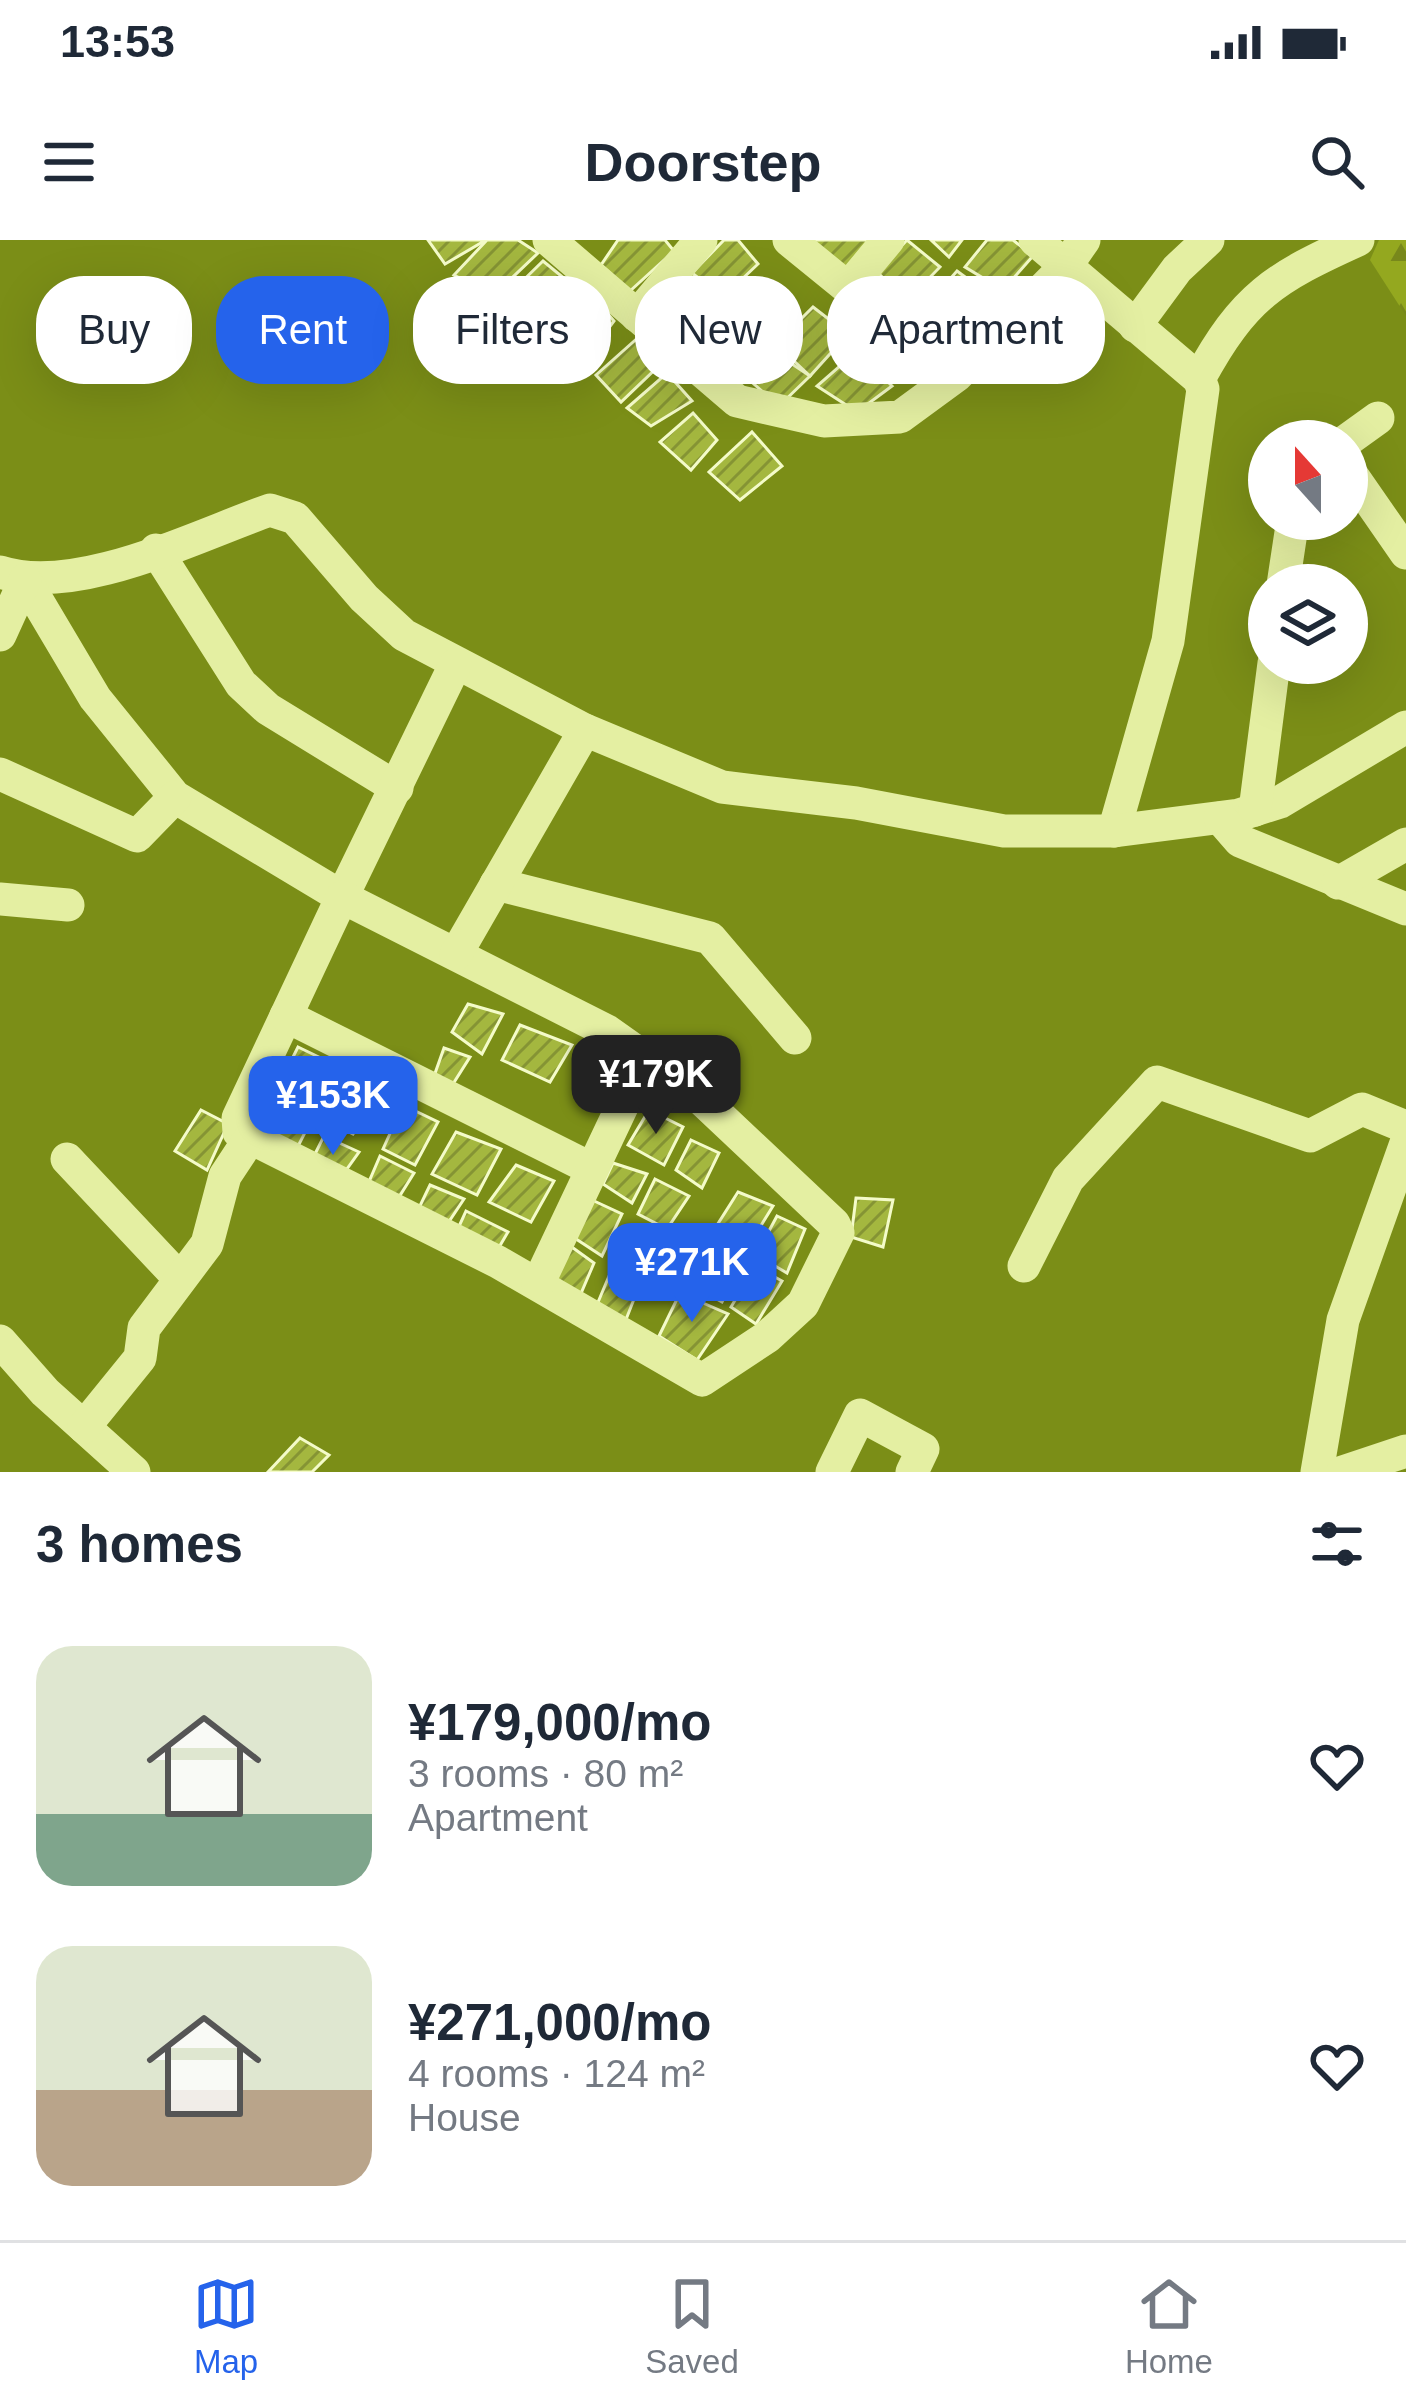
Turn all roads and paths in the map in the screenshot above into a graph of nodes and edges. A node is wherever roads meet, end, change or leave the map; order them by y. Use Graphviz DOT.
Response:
graph roads {
  1 [pos="549,240"];
  2 [pos="701,240"];
  3 [pos="788,240"];
  4 [pos="887,240"];
  5 [pos="1034,240"];
  6 [pos="1208,240"];
  7 [pos="1358,240"];
  8 [pos="1075,253"];
  9 [pos="671,276"];
  10 [pos="635,314"];
  11 [pos="1135,326"];
  12 [pos="1199,379"];
  13 [pos="717,384"];
  14 [pos="1378,418"];
  15 [pos="1368,425"];
  16 [pos="1368,499"];
  17 [pos="155,550"];
  18 [pos="1406,554"];
  19 [pos="12,576"];
  20 [pos="0,635"];
  21 [pos="455,664"];
  22 [pos="1271,684"];
  23 [pos="1406,727"];
  24 [pos="585,730"];
  25 [pos="0,774"];
  26 [pos="397,788"];
  27 [pos="175,797"];
  28 [pos="1255,810"];
  29 [pos="1220,818"];
  30 [pos="1114,831"];
  31 [pos="1406,844"];
  32 [pos="496,884"];
  33 [pos="1338,884"];
  34 [pos="342,897"];
  35 [pos="0,899"];
  36 [pos="68,905"];
  37 [pos="1406,909"];
  38 [pos="456,954"];
  39 [pos="286,1016"];
  40 [pos="795,1038"];
  41 [pos="645,1058"];
  42 [pos="1406,1127"];
  43 [pos="250,1138"];
  44 [pos="1406,1143"];
  45 [pos="67,1159"];
  46 [pos="592,1169"];
  47 [pos="1024,1266"];
  48 [pos="180,1279"];
  49 [pos="538,1284"];
  50 [pos="0,1341"];
  51 [pos="84,1426"];
  52 [pos="1406,1451"];
  53 [pos="134,1472"];
  54 [pos="832,1472"];
  55 [pos="912,1472"];
  56 [pos="1318,1472"];
  57 [pos="1343,1472"];
  1 -- 10 [label="street"];
  2 -- 9 [label="street"];
  3 -- 4 [label="street"];
  5 -- 8 [label="street"];
  6 -- 11 [label="street"];
  7 -- 12 [label="street"];
  8 -- 11 [label="street"];
  8 -- 13 [label="street"];
  11 -- 12 [label="street"];
  12 -- 30 [label="street"];
  14 -- 15 [label="street"];
  16 -- 18 [label="street"];
  17 -- 19 [label="street"];
  17 -- 21 [label="street"];
  17 -- 26 [label="street"];
  19 -- 20 [label="street"];
  19 -- 27 [label="street"];
  21 -- 24 [label="street"];
  21 -- 26 [label="street"];
  22 -- 28 [label="street"];
  23 -- 28 [label="street"];
  24 -- 30 [label="street"];
  24 -- 32 [label="street"];
  25 -- 27 [label="street"];
  26 -- 34 [label="street"];
  27 -- 34 [label="street"];
  28 -- 29 [label="street"];
  29 -- 30 [label="street"];
  29 -- 33 [label="street"];
  31 -- 33 [label="street"];
  32 -- 38 [label="street"];
  32 -- 40 [label="street"];
  33 -- 37 [label="street"];
  34 -- 38 [label="street"];
  34 -- 39 [label="street"];
  35 -- 36 [label="street"];
  38 -- 41 [label="street"];
  39 -- 43 [label="street"];
  39 -- 46 [label="street"];
  41 -- 46 [label="street"];
  41 -- 49 [label="street"];
  42 -- 47 [label="street"];
  43 -- 48 [label="street"];
  43 -- 49 [label="street"];
  44 -- 56 [label="street"];
  45 -- 48 [label="street"];
  46 -- 49 [label="street"];
  48 -- 51 [label="street"];
  50 -- 51 [label="street"];
  51 -- 53 [label="street"];
  52 -- 57 [label="street"];
  54 -- 55 [label="street"];
}
